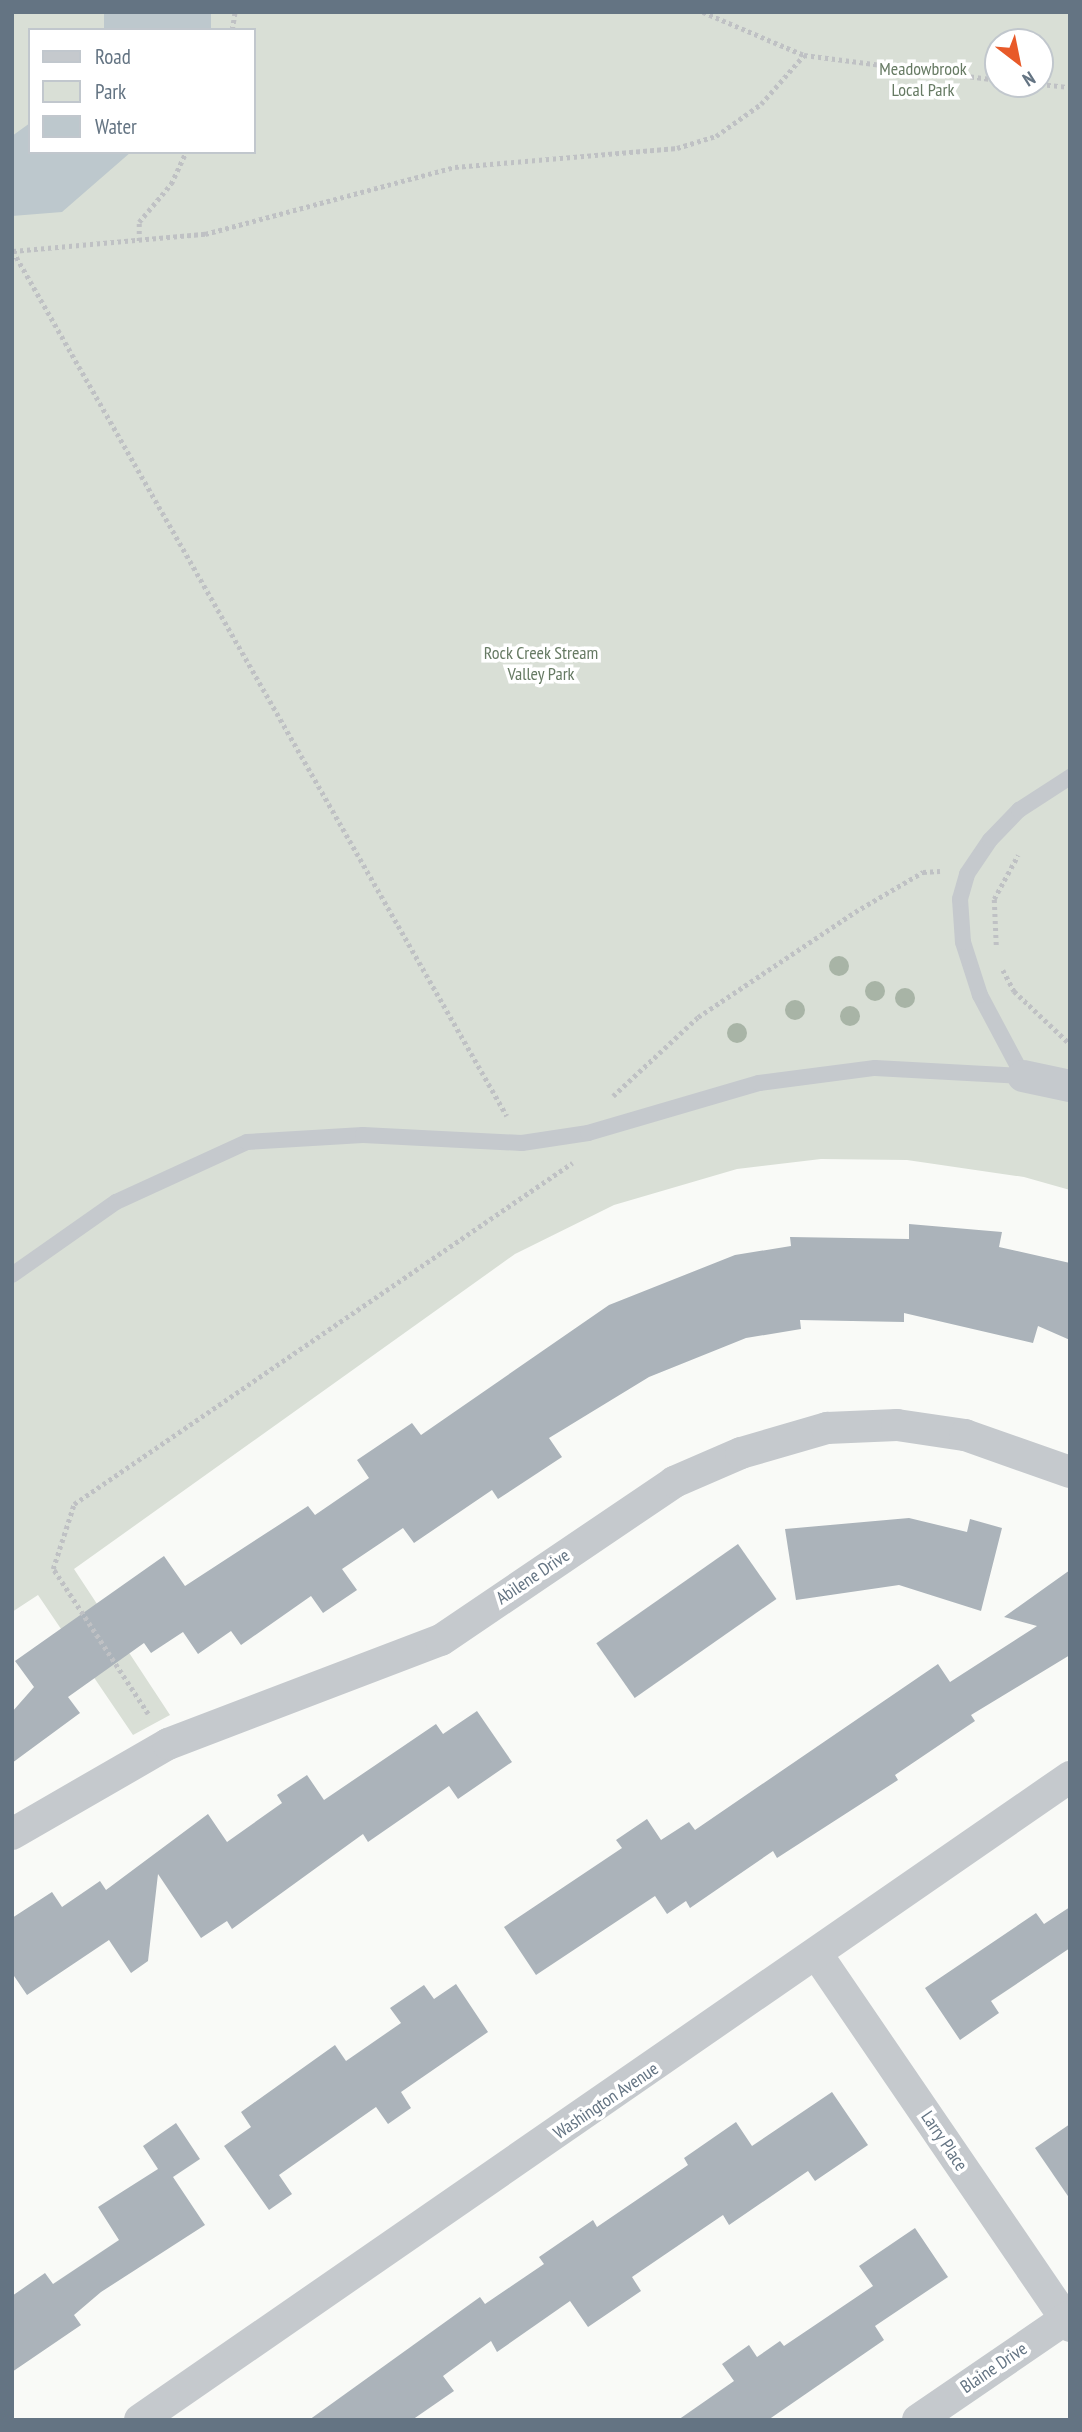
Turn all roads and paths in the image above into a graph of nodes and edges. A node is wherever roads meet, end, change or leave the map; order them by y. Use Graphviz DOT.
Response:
graph roads {
  1 [pos="703,12"];
  2 [pos="804,55"];
  3 [pos="984,78"];
  4 [pos="186,154"];
  5 [pos="139,241"];
  6 [pos="13,251"];
  7 [pos="1070,777"];
  8 [pos="1023,847"];
  9 [pos="947,871"];
  10 [pos="997,950"];
  11 [pos="999,961"];
  12 [pos="1070,1044"];
  13 [pos="1023,1076"];
  14 [pos="1070,1086"];
  15 [pos="609,1100"];
  16 [pos="522,1143"];
  17 [pos="571,1165"];
  18 [pos="12,1275"];
  19 [pos="1070,1472"];
  20 [pos="168,1744"];
  21 [pos="1070,1777"];
  22 [pos="12,1834"];
  23 [pos="818,1956"];
  24 [pos="1068,2320"];
  25 [pos="140,2420"];
  26 [pos="918,2420"];
  1 -- 2 [label="path"];
  2 -- 3 [label="path"];
  2 -- 5 [label="path"];
  4 -- 5 [label="path"];
  5 -- 6 [label="path"];
  6 -- 16 [label="path"];
  7 -- 13 [label="lane"];
  8 -- 10 [label="path"];
  9 -- 15 [label="path"];
  11 -- 12 [label="path"];
  13 -- 14 [label="street"];
  13 -- 16 [label="lane"];
  16 -- 18 [label="lane"];
  17 -- 20 [label="path"];
  19 -- 20 [label="street, Abilene Drive"];
  20 -- 22 [label="street, Abilene Drive"];
  21 -- 23 [label="street, Washington Avenue"];
  23 -- 24 [label="street, Larry Place"];
  23 -- 25 [label="street, Washington Avenue"];
  24 -- 26 [label="street, Blaine Drive"];
}
